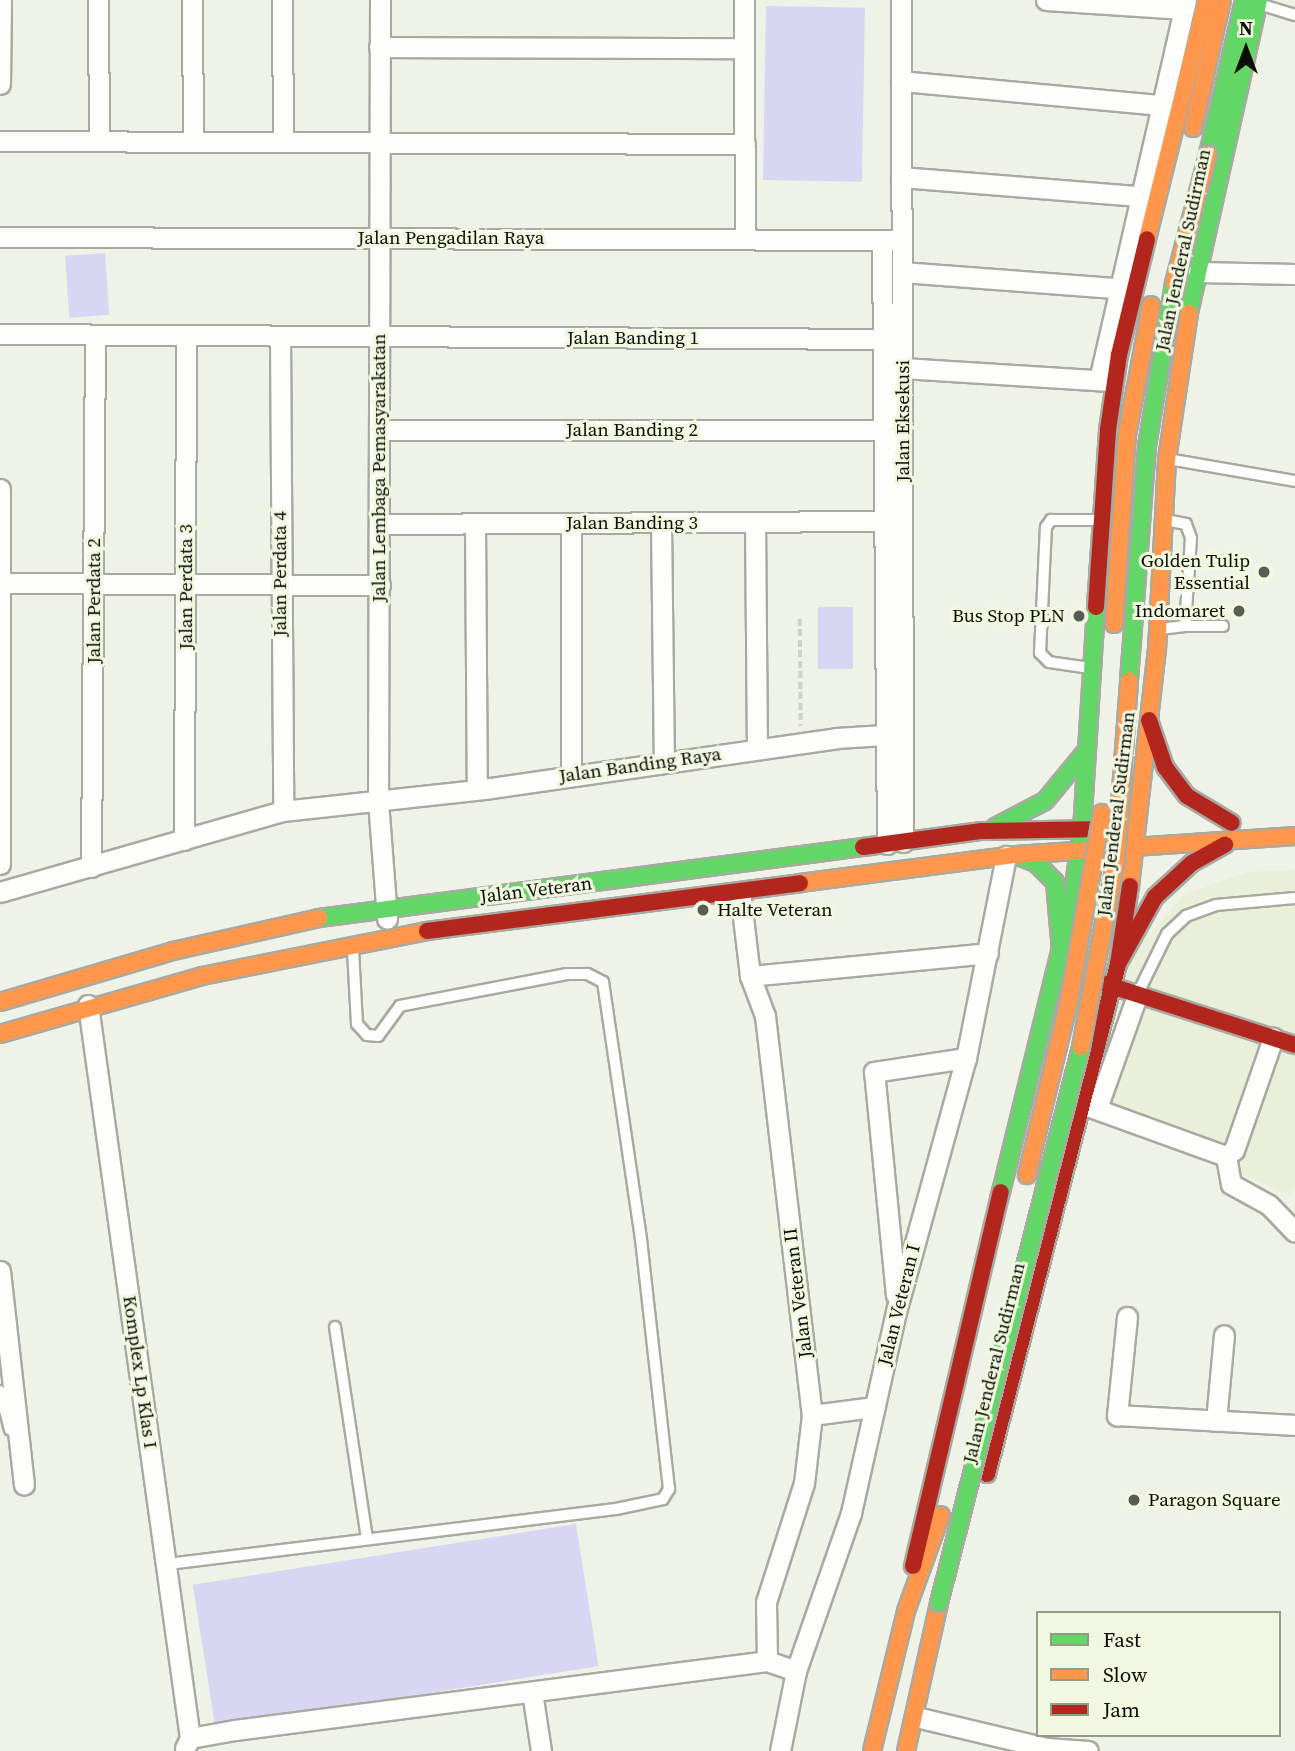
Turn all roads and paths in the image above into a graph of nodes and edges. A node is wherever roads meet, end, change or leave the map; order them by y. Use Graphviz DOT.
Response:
graph roads {
  1 [pos="1,0"];
  2 [pos="98,0"];
  3 [pos="192,0"];
  4 [pos="282,0"];
  5 [pos="380,0"];
  6 [pos="744,0"];
  7 [pos="901,0"];
  8 [pos="1046,0"];
  9 [pos="1206,0"];
  10 [pos="1222,0"];
  11 [pos="1254,1"];
  12 [pos="1185,5"];
  13 [pos="1295,15"];
  14 [pos="379,47"];
  15 [pos="743,48"];
  16 [pos="1181,61"];
  17 [pos="901,81"];
  18 [pos="0,83"];
  19 [pos="1160,105"];
  20 [pos="193,138"];
  21 [pos="99,139"];
  22 [pos="283,140"];
  23 [pos="0,141"];
  24 [pos="378,141"];
  25 [pos="745,144"];
  26 [pos="1188,149"];
  27 [pos="901,177"];
  28 [pos="1138,196"];
  29 [pos="0,237"];
  30 [pos="378,237"];
  31 [pos="745,239"];
  32 [pos="892,240"];
  33 [pos="1166,243"];
  34 [pos="902,272"];
  35 [pos="1198,272"];
  36 [pos="1295,274"];
  37 [pos="1117,288"];
  38 [pos="0,334"];
  39 [pos="94,335"];
  40 [pos="186,335"];
  41 [pos="281,336"];
  42 [pos="380,337"];
  43 [pos="885,339"];
  44 [pos="904,368"];
  45 [pos="1108,381"];
  46 [pos="379,430"];
  47 [pos="885,430"];
  48 [pos="1167,459"];
  49 [pos="1295,481"];
  50 [pos="0,489"];
  51 [pos="1102,520"];
  52 [pos="1164,520"];
  53 [pos="884,521"];
  54 [pos="755,522"];
  55 [pos="660,523"];
  56 [pos="380,524"];
  57 [pos="475,524"];
  58 [pos="571,524"];
  59 [pos="186,582"];
  60 [pos="279,582"];
  61 [pos="0,583"];
  62 [pos="94,583"];
  63 [pos="380,585"];
  64 [pos="800,619"];
  65 [pos="1185,626"];
  66 [pos="1223,626"];
  67 [pos="1157,630"];
  68 [pos="1114,636"];
  69 [pos="1094,647"];
  70 [pos="1157,650"];
  71 [pos="1112,664"];
  72 [pos="1093,668"];
  73 [pos="1149,720"];
  74 [pos="892,733"];
  75 [pos="802,742"];
  76 [pos="757,748"];
  77 [pos="1087,750"];
  78 [pos="664,762"];
  79 [pos="571,775"];
  80 [pos="477,789"];
  81 [pos="378,801"];
  82 [pos="283,811"];
  83 [pos="1205,824"];
  84 [pos="1145,827"];
  85 [pos="1082,830"];
  86 [pos="982,831"];
  87 [pos="1295,836"];
  88 [pos="184,839"];
  89 [pos="1246,840"];
  90 [pos="895,843"];
  91 [pos="1136,848"];
  92 [pos="1079,850"];
  93 [pos="1011,856"];
  94 [pos="0,864"];
  95 [pos="91,867"];
  96 [pos="665,874"];
  97 [pos="0,892"];
  98 [pos="740,892"];
  99 [pos="1295,898"];
  100 [pos="670,902"];
  101 [pos="385,908"];
  102 [pos="389,936"];
  103 [pos="353,943"];
  104 [pos="1061,950"];
  105 [pos="988,953"];
  106 [pos="1118,964"];
  107 [pos="1057,971"];
  108 [pos="750,976"];
  109 [pos="1112,985"];
  110 [pos="1138,993"];
  111 [pos="0,1002"];
  112 [pos="88,1005"];
  113 [pos="0,1034"];
  114 [pos="1273,1038"];
  115 [pos="1295,1045"];
  116 [pos="966,1058"];
  117 [pos="1089,1106"];
  118 [pos="1226,1156"];
  119 [pos="1024,1190"];
  120 [pos="1295,1232"];
  121 [pos="0,1271"];
  122 [pos="897,1308"];
  123 [pos="1127,1317"];
  124 [pos="335,1326"];
  125 [pos="1224,1335"];
  126 [pos="0,1391"];
  127 [pos="970,1401"];
  128 [pos="874,1407"];
  129 [pos="812,1415"];
  130 [pos="1216,1421"];
  131 [pos="1295,1425"];
  132 [pos="21,1450"];
  133 [pos="24,1485"];
  134 [pos="368,1539"];
  135 [pos="168,1564"];
  136 [pos="908,1605"];
  137 [pos="937,1610"];
  138 [pos="767,1661"];
  139 [pos="796,1671"];
  140 [pos="532,1692"];
  141 [pos="916,1717"];
  142 [pos="186,1745"];
  143 [pos="1049,1750"];
  144 [pos="541,1751"];
  145 [pos="780,1751"];
  146 [pos="872,1751"];
  147 [pos="906,1751"];
  148 [pos="1088,1751"];
  1 -- 18 [label="street"];
  2 -- 21 [label="street"];
  3 -- 20 [label="street"];
  4 -- 22 [label="street"];
  5 -- 14 [label="street, Jalan Lembaga Pemasyarakatan"];
  6 -- 15 [label="street"];
  7 -- 17 [label="street, Jalan Eksekusi"];
  8 -- 12 [label="street"];
  9 -- 16 [label="main road, Jalan Jenderal Sudirman"];
  10 -- 26 [label="main road, Jalan Jenderal Sudirman"];
  11 -- 13 [label="lane"];
  11 -- 35 [label="main road, Jalan Jenderal Sudirman"];
  11 -- 137 [label="main road, Jalan Jenderal Sudirman, bridge"];
  12 -- 16 [label="street"];
  14 -- 15 [label="street"];
  14 -- 24 [label="street, Jalan Lembaga Pemasyarakatan"];
  15 -- 25 [label="street"];
  16 -- 19 [label="street"];
  16 -- 45 [label="main road, Jalan Jenderal Sudirman"];
  17 -- 19 [label="street"];
  17 -- 27 [label="street, Jalan Eksekusi"];
  19 -- 28 [label="street"];
  20 -- 21 [label="street"];
  20 -- 22 [label="street"];
  21 -- 23 [label="street"];
  22 -- 24 [label="street"];
  24 -- 25 [label="street"];
  24 -- 30 [label="street, Jalan Lembaga Pemasyarakatan"];
  25 -- 31 [label="street"];
  27 -- 28 [label="street"];
  27 -- 32 [label="street, Jalan Eksekusi"];
  28 -- 37 [label="street"];
  29 -- 30 [label="street, Jalan Pengadilan Raya"];
  30 -- 31 [label="street, Jalan Pengadilan Raya"];
  30 -- 42 [label="street, Jalan Lembaga Pemasyarakatan"];
  31 -- 32 [label="street, Jalan Pengadilan Raya"];
  32 -- 34 [label="street, Jalan Eksekusi"];
  32 -- 43 [label="street, Jalan Eksekusi"];
  33 -- 68 [label="main road, Jalan Jenderal Sudirman, bridge"];
  34 -- 37 [label="street"];
  34 -- 44 [label="street, Jalan Eksekusi"];
  35 -- 36 [label="street"];
  35 -- 48 [label="main road, Jalan Jenderal Sudirman"];
  37 -- 45 [label="street"];
  38 -- 39 [label="street, Jalan Banding 1"];
  39 -- 40 [label="street, Jalan Banding 1"];
  39 -- 62 [label="street, Jalan Perdata 2"];
  40 -- 41 [label="street, Jalan Banding 1"];
  40 -- 59 [label="street, Jalan Perdata 3"];
  41 -- 42 [label="street, Jalan Banding 1"];
  41 -- 60 [label="street, Jalan Perdata 4"];
  42 -- 43 [label="street, Jalan Banding 1"];
  42 -- 46 [label="street, Jalan Lembaga Pemasyarakatan"];
  43 -- 47 [label="street, Jalan Eksekusi"];
  44 -- 45 [label="street"];
  44 -- 74 [label="street, Jalan Eksekusi"];
  45 -- 51 [label="main road, Jalan Jenderal Sudirman"];
  46 -- 47 [label="street, Jalan Banding 2"];
  46 -- 56 [label="street, Jalan Lembaga Pemasyarakatan"];
  47 -- 53 [label="street, Jalan Eksekusi"];
  48 -- 49 [label="lane"];
  48 -- 52 [label="main road, Jalan Jenderal Sudirman"];
  50 -- 61 [label="street"];
  51 -- 69 [label="main road, Jalan Jenderal Sudirman"];
  51 -- 72 [label="lane"];
  52 -- 65 [label="lane"];
  52 -- 67 [label="main road, Jalan Jenderal Sudirman"];
  53 -- 54 [label="street, Jalan Banding 3"];
  53 -- 74 [label="street, Jalan Eksekusi"];
  54 -- 55 [label="street, Jalan Banding 3"];
  54 -- 76 [label="street"];
  55 -- 58 [label="street, Jalan Banding 3"];
  55 -- 78 [label="street"];
  56 -- 57 [label="street, Jalan Banding 3"];
  56 -- 63 [label="street, Jalan Lembaga Pemasyarakatan"];
  57 -- 58 [label="street, Jalan Banding 3"];
  57 -- 80 [label="street"];
  58 -- 79 [label="street"];
  59 -- 60 [label="street"];
  59 -- 62 [label="street"];
  59 -- 88 [label="street, Jalan Perdata 3"];
  60 -- 63 [label="street"];
  60 -- 82 [label="street, Jalan Perdata 4"];
  61 -- 62 [label="street"];
  61 -- 94 [label="street"];
  62 -- 95 [label="street, Jalan Perdata 2"];
  63 -- 81 [label="street, Jalan Lembaga Pemasyarakatan"];
  64 -- 75 [label="path"];
  65 -- 66 [label="lane"];
  65 -- 67 [label="lane"];
  67 -- 70 [label="main road, Jalan Jenderal Sudirman"];
  69 -- 70 [label="main road"];
  69 -- 72 [label="main road, Jalan Jenderal Sudirman"];
  70 -- 73 [label="main road, Jalan Jenderal Sudirman"];
  71 -- 119 [label="main road, Jalan Jenderal Sudirman, bridge"];
  72 -- 77 [label="main road, Jalan Jenderal Sudirman"];
  73 -- 83 [label="main road"];
  73 -- 84 [label="main road, Jalan Jenderal Sudirman"];
  74 -- 75 [label="street, Jalan Banding Raya"];
  74 -- 90 [label="street, Jalan Eksekusi"];
  75 -- 76 [label="street, Jalan Banding Raya"];
  76 -- 78 [label="street, Jalan Banding Raya"];
  77 -- 85 [label="main road, Jalan Jenderal Sudirman"];
  77 -- 86 [label="main road"];
  78 -- 79 [label="street, Jalan Banding Raya"];
  79 -- 80 [label="street, Jalan Banding Raya"];
  80 -- 81 [label="street, Jalan Banding Raya"];
  81 -- 82 [label="street, Jalan Banding Raya"];
  81 -- 101 [label="street, Jalan Lembaga Pemasyarakatan"];
  82 -- 88 [label="street, Jalan Banding Raya"];
  84 -- 85 [label="main road, Jalan Veteran"];
  84 -- 91 [label="main road, Jalan Jenderal Sudirman"];
  85 -- 86 [label="main road, Jalan Veteran"];
  85 -- 92 [label="main road, Jalan Jenderal Sudirman"];
  86 -- 90 [label="main road, Jalan Veteran"];
  87 -- 89 [label="main road"];
  88 -- 95 [label="street, Jalan Banding Raya"];
  89 -- 91 [label="main road, Jalan Veteran"];
  89 -- 106 [label="main road"];
  90 -- 96 [label="main road, Jalan Veteran"];
  91 -- 92 [label="main road, Jalan Veteran"];
  91 -- 106 [label="main road, Jalan Jenderal Sudirman"];
  92 -- 93 [label="main road, Jalan Veteran"];
  92 -- 104 [label="main road, Jalan Jenderal Sudirman"];
  93 -- 98 [label="main road, Jalan Veteran"];
  93 -- 104 [label="main road"];
  93 -- 105 [label="street, Jalan Veteran I"];
  95 -- 97 [label="street, Jalan Banding Raya"];
  96 -- 100 [label="main road"];
  96 -- 101 [label="main road, Jalan Veteran"];
  98 -- 100 [label="main road, Jalan Veteran"];
  98 -- 108 [label="street, Jalan Veteran II"];
  99 -- 110 [label="lane"];
  100 -- 102 [label="main road, Jalan Veteran"];
  101 -- 102 [label="street, Jalan Lembaga Pemasyarakatan"];
  101 -- 111 [label="main road, Jalan Veteran"];
  102 -- 103 [label="main road, Jalan Veteran"];
  103 -- 112 [label="main road, Jalan Veteran"];
  103 -- 134 [label="lane"];
  104 -- 107 [label="main road, Jalan Jenderal Sudirman"];
  105 -- 108 [label="street"];
  105 -- 116 [label="street, Jalan Veteran I"];
  106 -- 109 [label="main road, Jalan Jenderal Sudirman"];
  107 -- 109 [label="main road"];
  107 -- 136 [label="main road, Jalan Jenderal Sudirman"];
  108 -- 129 [label="street, Jalan Veteran II"];
  109 -- 110 [label="main road"];
  109 -- 117 [label="main road, Jalan Jenderal Sudirman"];
  110 -- 114 [label="main road"];
  110 -- 117 [label="street"];
  112 -- 113 [label="main road, Jalan Veteran"];
  112 -- 135 [label="street, Komplex Lp Klas I"];
  114 -- 115 [label="main road"];
  114 -- 118 [label="street"];
  116 -- 122 [label="street, Jalan Veteran I"];
  116 -- 122 [label="street"];
  117 -- 118 [label="street"];
  117 -- 137 [label="main road, Jalan Jenderal Sudirman"];
  118 -- 120 [label="street"];
  121 -- 132 [label="street"];
  122 -- 128 [label="street, Jalan Veteran I"];
  123 -- 130 [label="street"];
  124 -- 134 [label="lane"];
  125 -- 130 [label="street"];
  126 -- 132 [label="lane"];
  127 -- 136 [label="main road, Jalan Jenderal Sudirman"];
  128 -- 129 [label="street"];
  128 -- 139 [label="street, Jalan Veteran I"];
  129 -- 138 [label="street, Jalan Veteran II"];
  130 -- 131 [label="street"];
  132 -- 133 [label="street"];
  134 -- 135 [label="lane"];
  135 -- 142 [label="street, Komplex Lp Klas I"];
  136 -- 146 [label="main road, Jalan Jenderal Sudirman"];
  137 -- 141 [label="main road, Jalan Jenderal Sudirman"];
  138 -- 139 [label="street"];
  138 -- 140 [label="street"];
  139 -- 145 [label="street, Jalan Veteran I"];
  140 -- 142 [label="street"];
  140 -- 144 [label="street"];
  141 -- 143 [label="street"];
  141 -- 147 [label="main road, Jalan Jenderal Sudirman"];
  143 -- 148 [label="street"];
}
